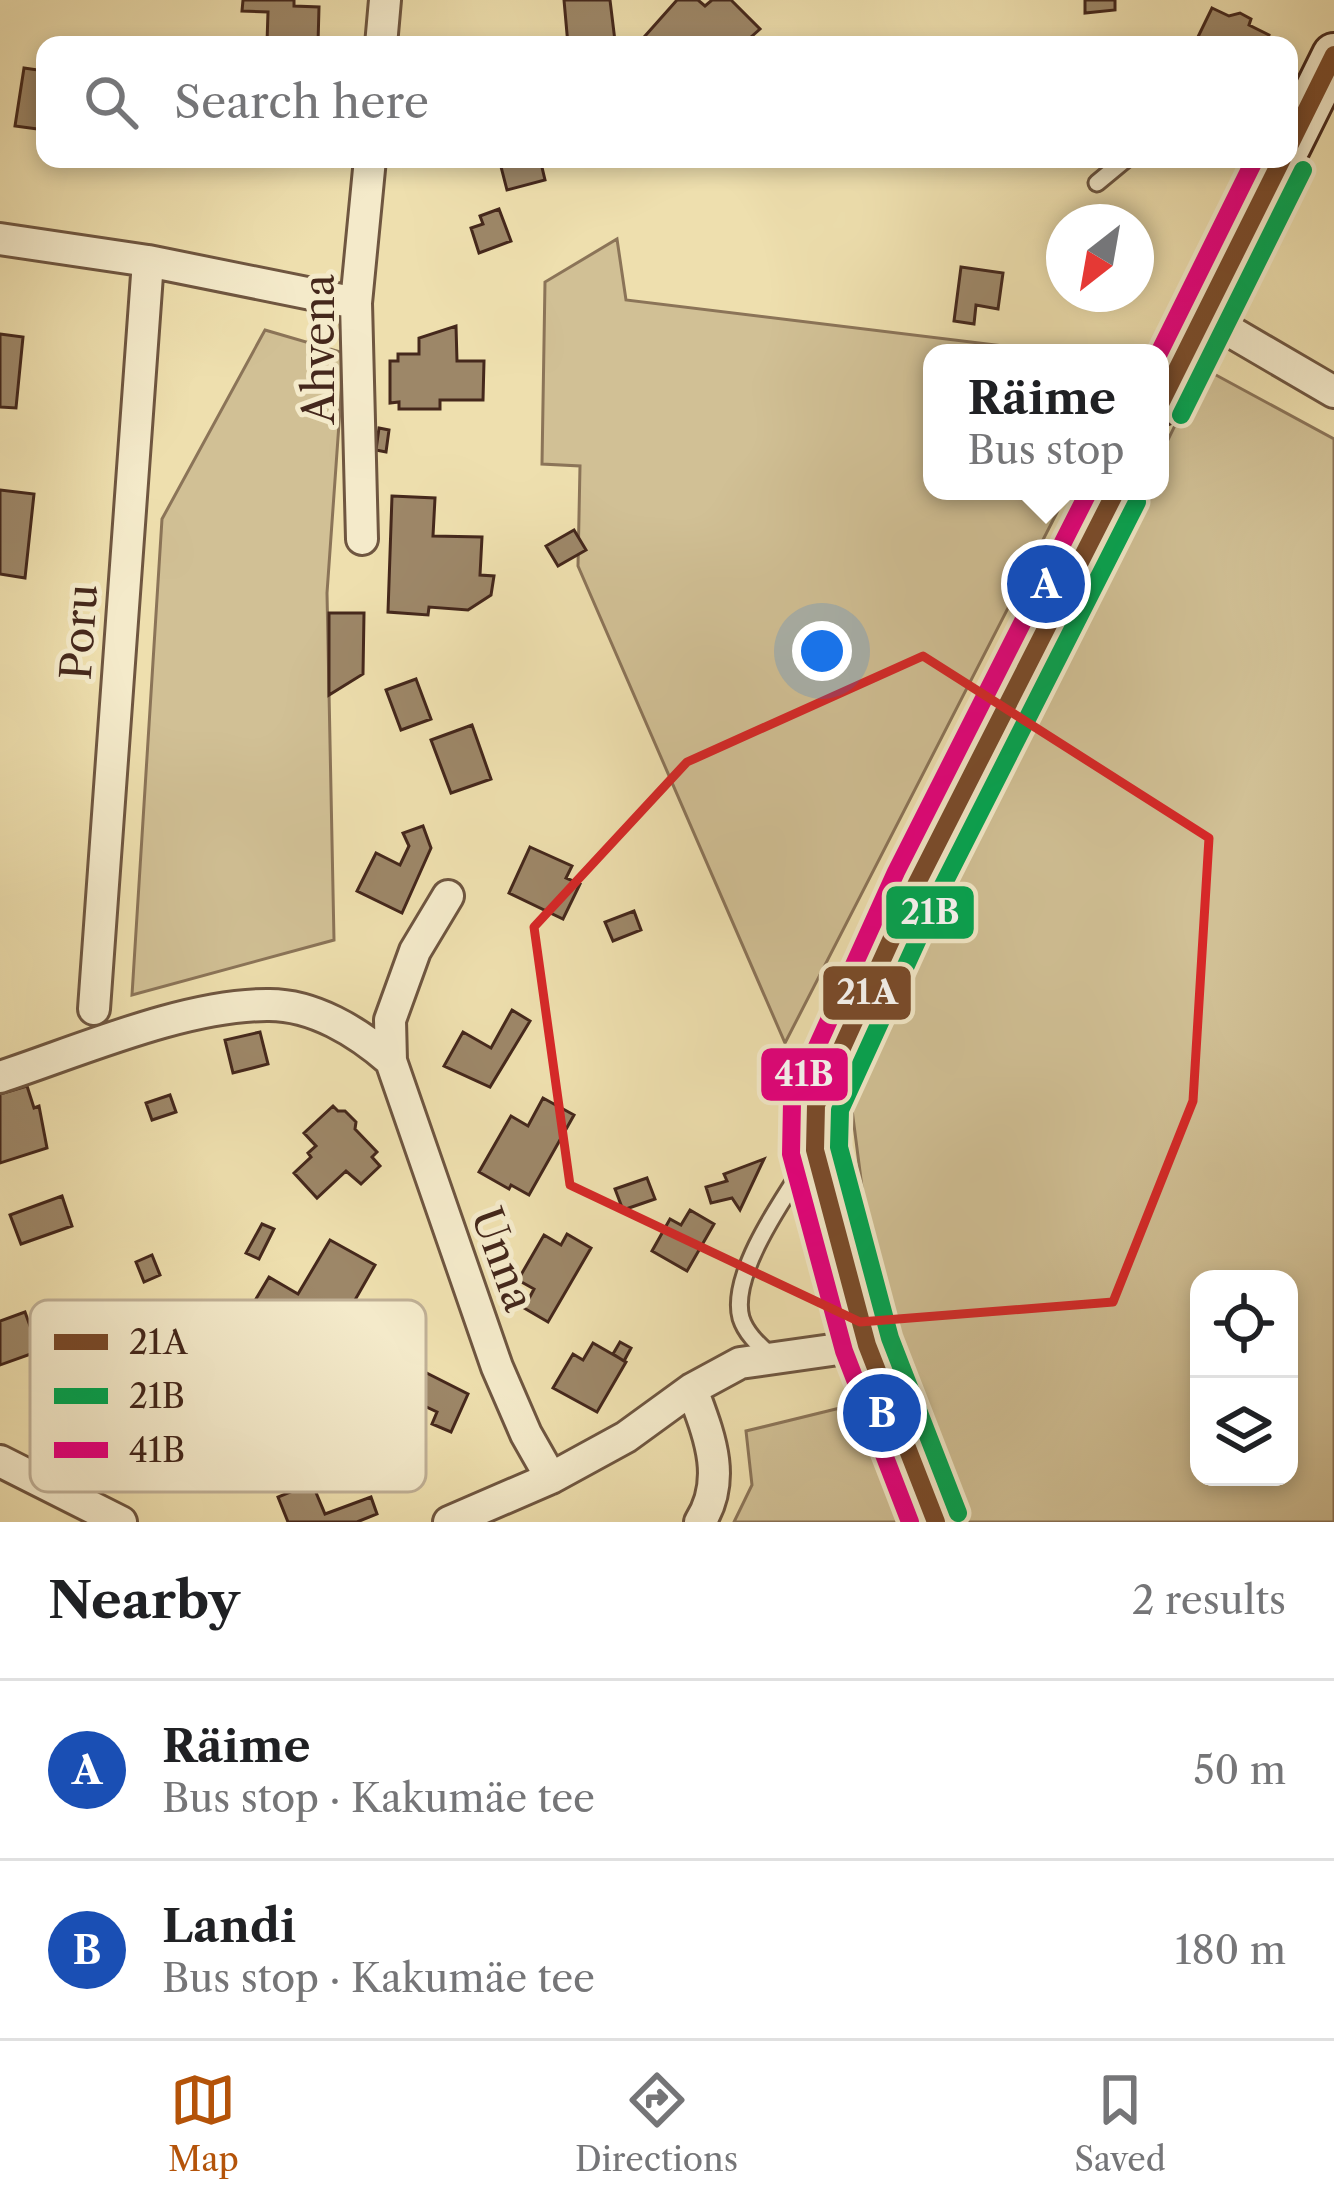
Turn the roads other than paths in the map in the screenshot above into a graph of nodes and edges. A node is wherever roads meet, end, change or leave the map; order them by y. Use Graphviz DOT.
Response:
graph roads {
  1 [pos="385,0"];
  2 [pos="382,36"];
  3 [pos="1334,55"];
  4 [pos="1298,126"];
  5 [pos="369,168"];
  6 [pos="1115,168"];
  7 [pos="1277,168"];
  8 [pos="1096,183"];
  9 [pos="0,239"];
  10 [pos="148,261"];
  11 [pos="356,303"];
  12 [pos="1204,316"];
  13 [pos="1169,386"];
  14 [pos="1334,392"];
  15 [pos="1111,500"];
  16 [pos="362,539"];
  17 [pos="448,896"];
  18 [pos="94,1009"];
  19 [pos="391,1061"];
  20 [pos="0,1077"];
  21 [pos="815,1150"];
  22 [pos="867,1345"];
  23 [pos="771,1356"];
  24 [pos="692,1389"];
  25 [pos="0,1461"];
  26 [pos="30,1476"];
  27 [pos="551,1478"];
  28 [pos="61,1492"];
  29 [pos="121,1522"];
  30 [pos="449,1522"];
  31 [pos="700,1522"];
  32 [pos="936,1522"];
  1 -- 2 [label="street"];
  3 -- 4 [label="street"];
  5 -- 11 [label="street, Ahvena"];
  6 -- 8 [label="lane"];
  7 -- 12 [label="street"];
  9 -- 10 [label="street"];
  10 -- 11 [label="street"];
  10 -- 18 [label="street, Poru"];
  11 -- 16 [label="street, Ahvena"];
  12 -- 13 [label="street"];
  12 -- 14 [label="street"];
  15 -- 21 [label="street"];
  17 -- 19 [label="street, Unna"];
  19 -- 20 [label="street"];
  19 -- 27 [label="street, Unna"];
  21 -- 22 [label="street"];
  21 -- 23 [label="lane"];
  22 -- 23 [label="street"];
  22 -- 32 [label="street"];
  23 -- 24 [label="street"];
  24 -- 27 [label="street"];
  24 -- 31 [label="street"];
  25 -- 26 [label="street"];
  27 -- 30 [label="street"];
  28 -- 29 [label="street"];
}
